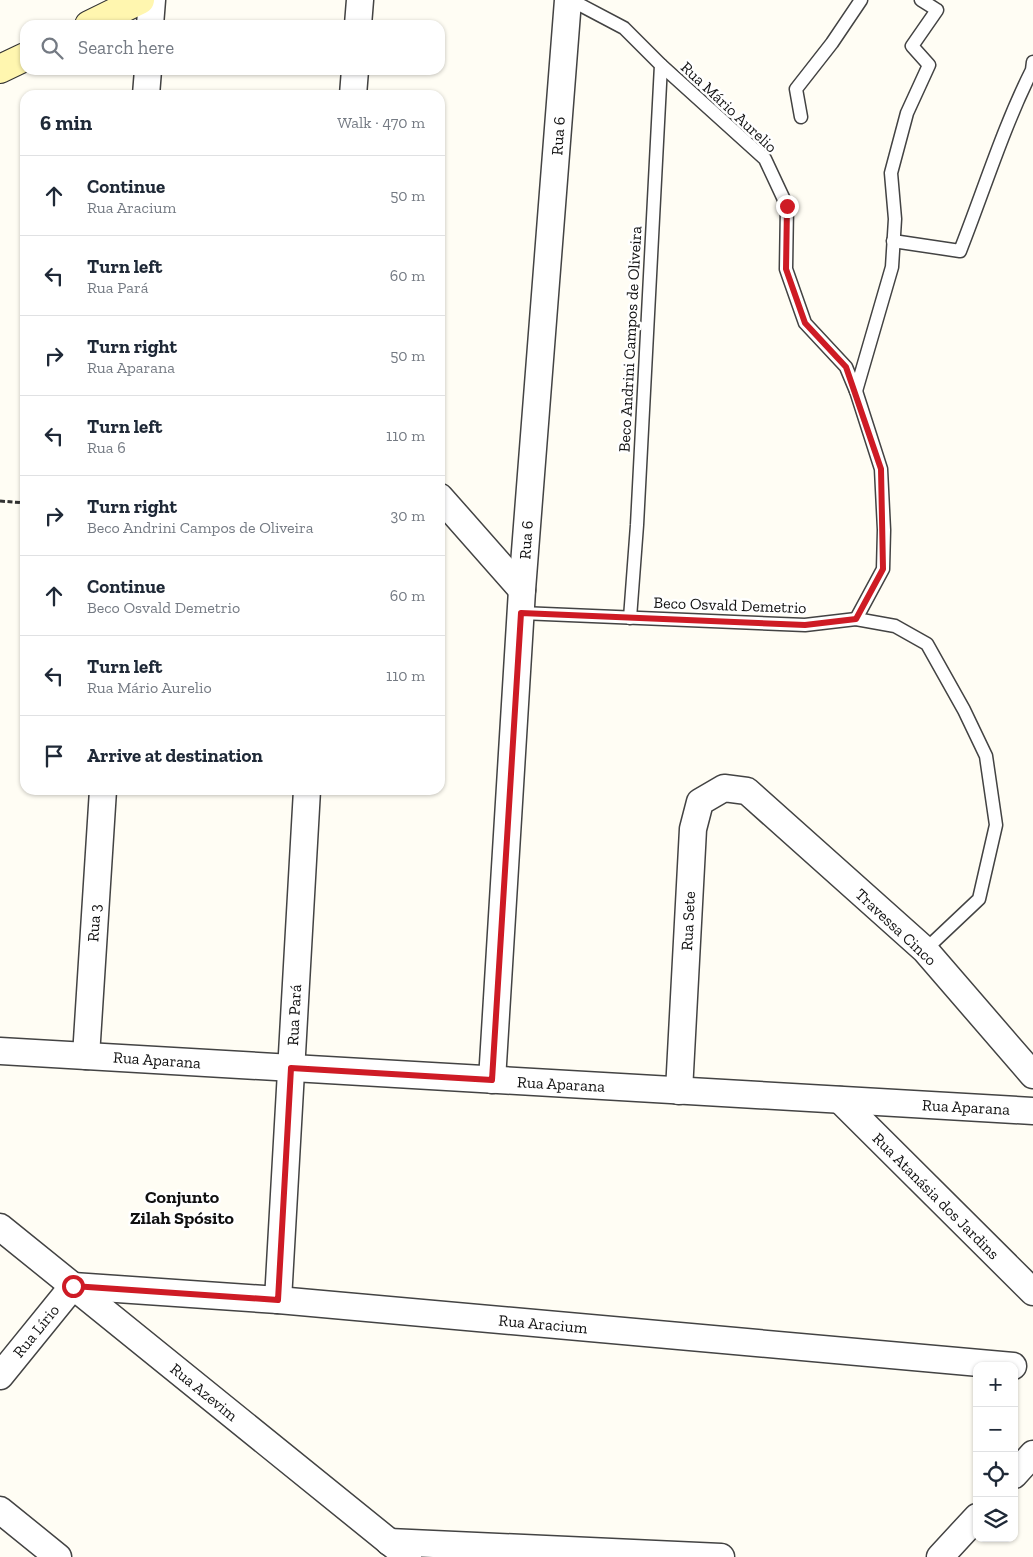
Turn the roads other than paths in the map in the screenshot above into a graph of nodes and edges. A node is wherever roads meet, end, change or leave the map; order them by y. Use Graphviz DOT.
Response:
graph roads {
  1 [pos="140,0"];
  2 [pos="152,0"];
  3 [pos="360,0"];
  4 [pos="569,0"];
  5 [pos="861,0"];
  6 [pos="921,0"];
  7 [pos="99,20"];
  8 [pos="150,20"];
  9 [pos="358,20"];
  10 [pos="20,59"];
  11 [pos="1033,62"];
  12 [pos="661,65"];
  13 [pos="0,69"];
  14 [pos="148,75"];
  15 [pos="355,75"];
  16 [pos="146,90"];
  17 [pos="353,90"];
  18 [pos="801,117"];
  19 [pos="893,241"];
  20 [pos="856,391"];
  21 [pos="445,503"];
  22 [pos="522,602"];
  23 [pos="630,618"];
  24 [pos="856,619"];
  25 [pos="747,791"];
  26 [pos="103,795"];
  27 [pos="307,795"];
  28 [pos="924,950"];
  29 [pos="0,1051"];
  30 [pos="86,1056"];
  31 [pos="291,1068"];
  32 [pos="1033,1075"];
  33 [pos="492,1080"];
  34 [pos="680,1091"];
  35 [pos="840,1100"];
  36 [pos="1033,1111"];
  37 [pos="0,1227"];
  38 [pos="73,1286"];
  39 [pos="1033,1292"];
  40 [pos="278,1300"];
  41 [pos="973,1362"];
  42 [pos="1018,1366"];
  43 [pos="1033,1368"];
  44 [pos="0,1376"];
  45 [pos="1033,1454"];
  46 [pos="1018,1471"];
  47 [pos="0,1510"];
  48 [pos="973,1521"];
  49 [pos="398,1549"];
  50 [pos="58,1557"];
  51 [pos="721,1557"];
  52 [pos="940,1557"];
  1 -- 7 [label="street"];
  2 -- 8 [label="street"];
  3 -- 9 [label="street"];
  4 -- 12 [label="lane"];
  4 -- 22 [label="street, Rua 6"];
  5 -- 18 [label="lane"];
  6 -- 19 [label="lane"];
  10 -- 13 [label="street"];
  11 -- 19 [label="lane"];
  12 -- 20 [label="lane, Rua Mário Aurelio"];
  12 -- 23 [label="lane, Beco Andrini Campos de Oliveira"];
  14 -- 16 [label="street"];
  15 -- 17 [label="street"];
  19 -- 20 [label="lane"];
  20 -- 24 [label="lane, Rua Mário Aurelio"];
  21 -- 22 [label="street"];
  22 -- 23 [label="lane"];
  22 -- 33 [label="street, Rua 6"];
  23 -- 24 [label="lane, Beco Osvald Demetrio"];
  24 -- 28 [label="lane, Beco Osvald Demetrio"];
  25 -- 28 [label="street, Travessa Cinco"];
  25 -- 34 [label="street, Rua Sete"];
  26 -- 30 [label="street, Rua 3"];
  27 -- 31 [label="street, Rua Pará"];
  28 -- 32 [label="street, Travessa Cinco"];
  29 -- 30 [label="street, Rua Aparana"];
  30 -- 31 [label="street, Rua Aparana"];
  31 -- 33 [label="street, Rua Aparana"];
  31 -- 40 [label="street, Rua Pará"];
  33 -- 34 [label="street, Rua Aparana"];
  34 -- 35 [label="street, Rua Aparana"];
  35 -- 36 [label="street, Rua Aparana"];
  35 -- 39 [label="street, Rua Atanásia dos Jardins"];
  37 -- 38 [label="street, Rua Azevim"];
  38 -- 40 [label="street, Rua Aracium"];
  38 -- 44 [label="street, Rua Lírio"];
  38 -- 49 [label="street, Rua Azevim"];
  40 -- 41 [label="street, Rua Aracium"];
  42 -- 43 [label="street, Rua Aracium"];
  45 -- 46 [label="street"];
  47 -- 50 [label="street"];
  48 -- 52 [label="street"];
  49 -- 51 [label="street"];
}
